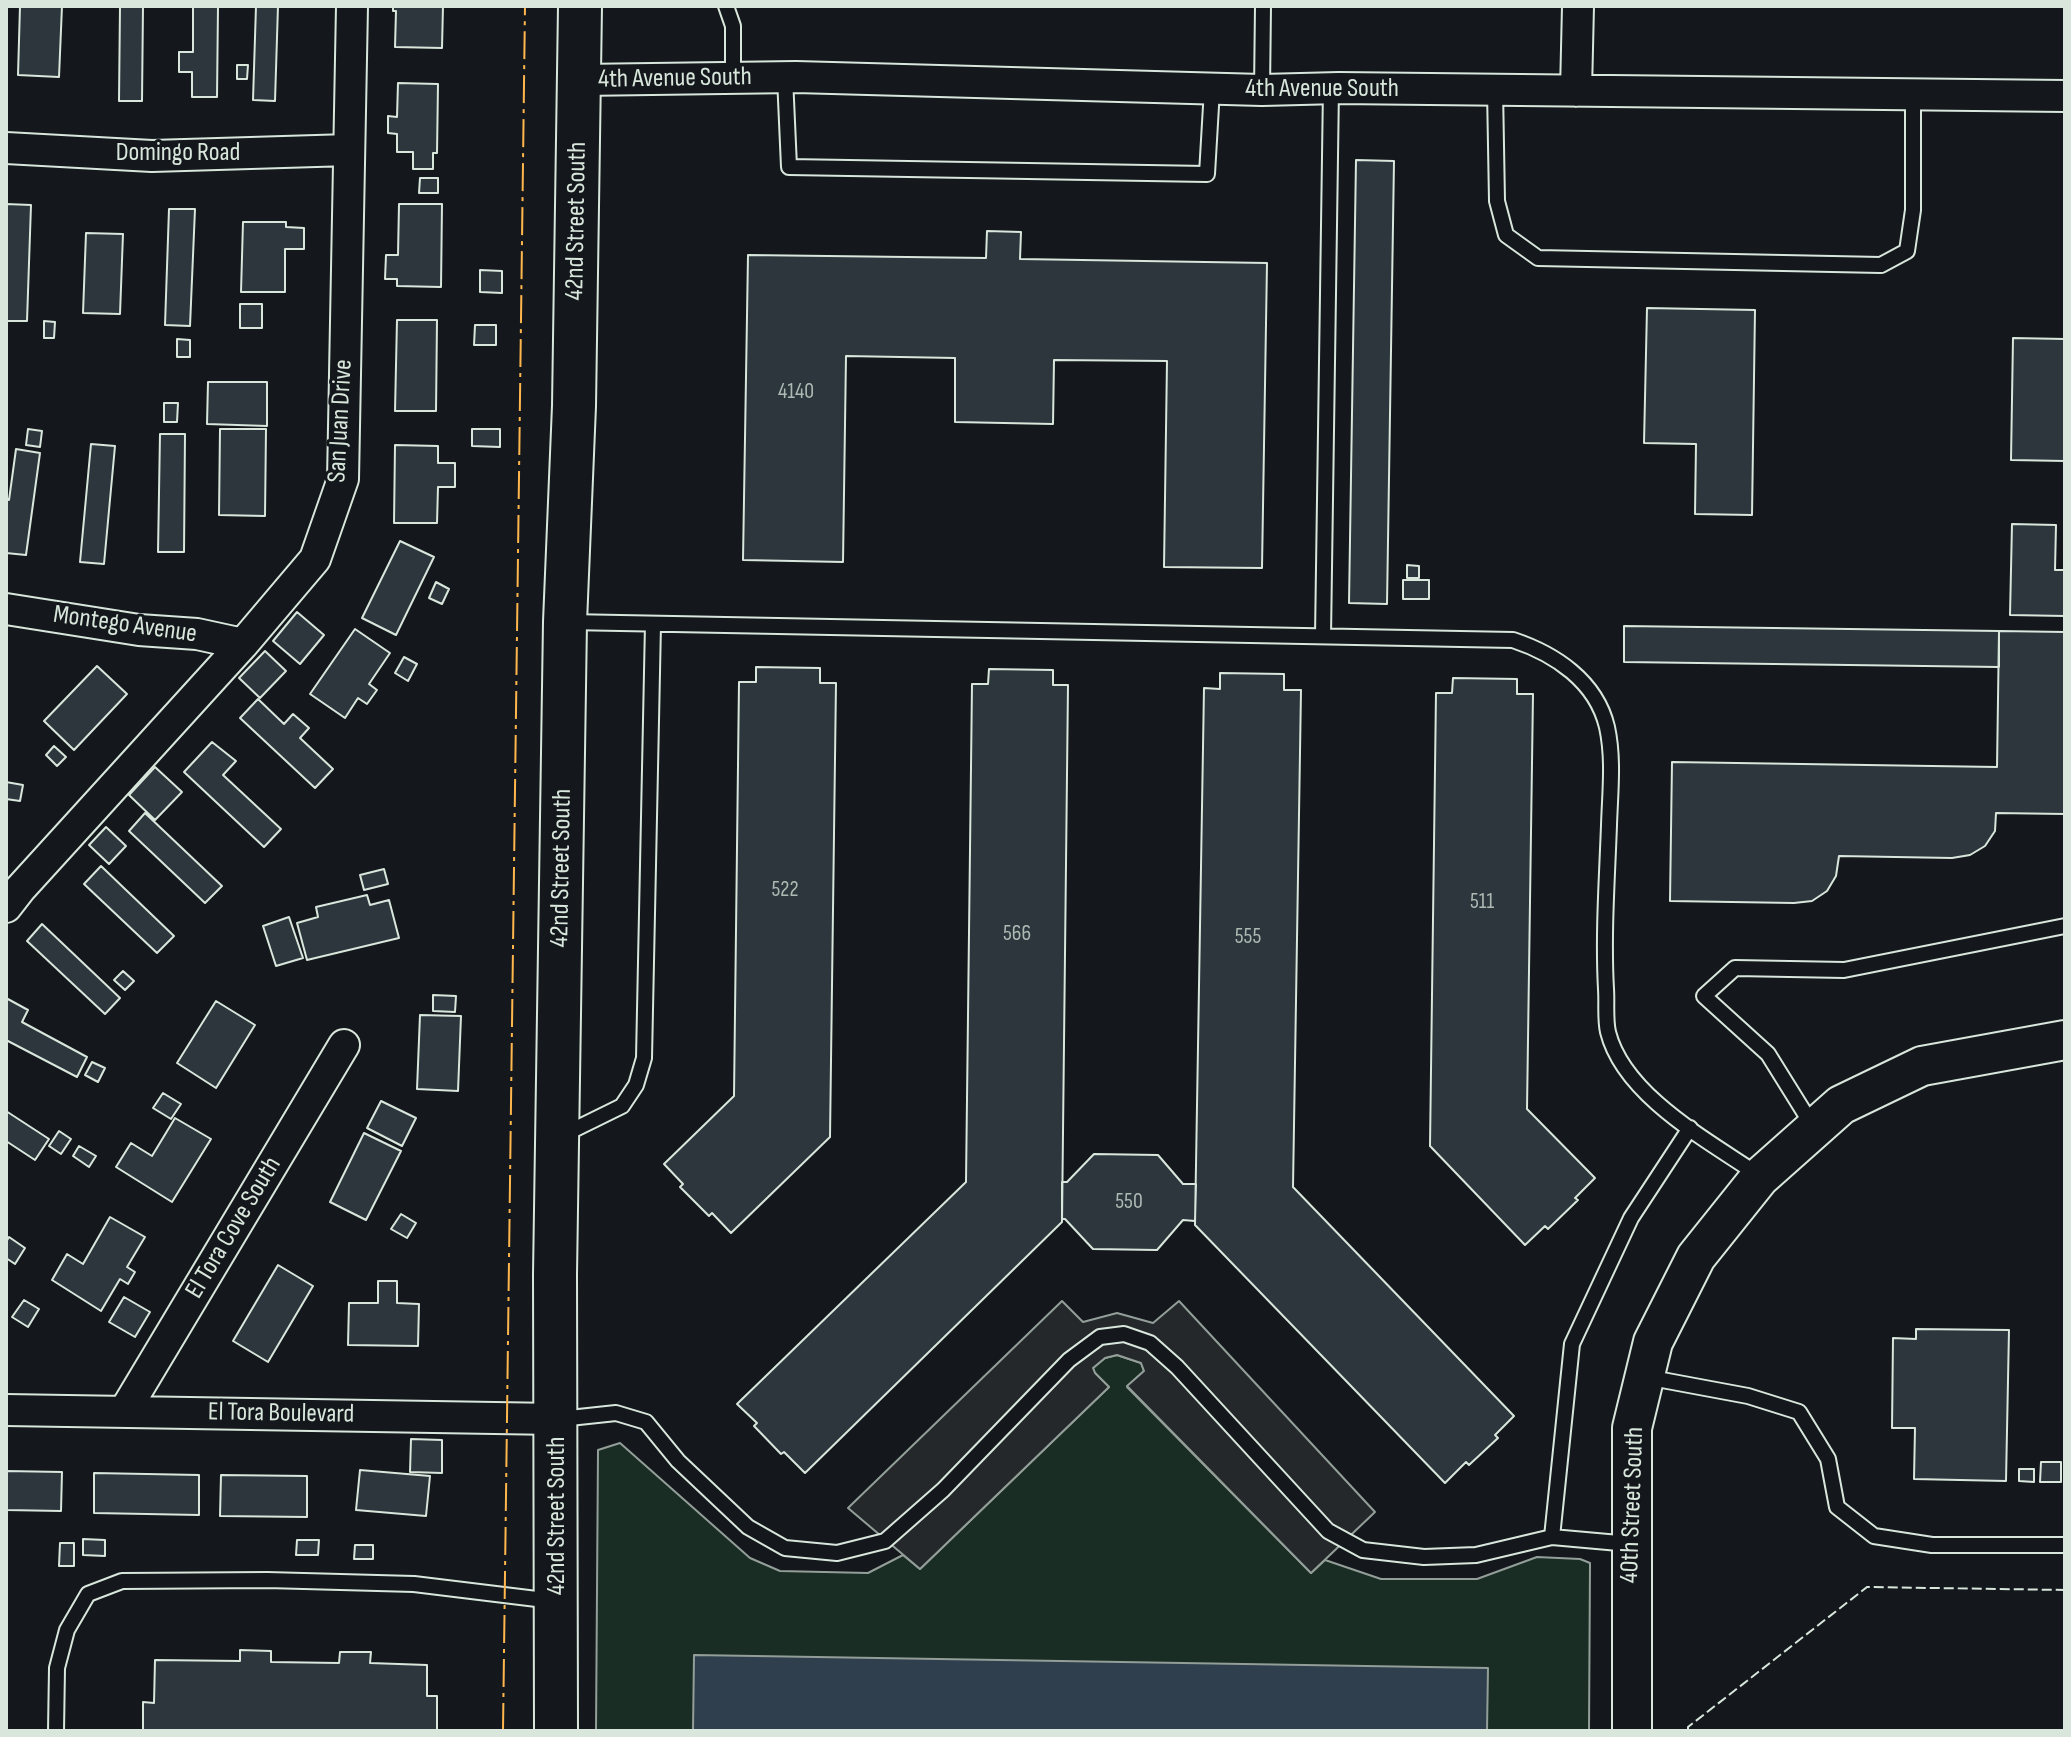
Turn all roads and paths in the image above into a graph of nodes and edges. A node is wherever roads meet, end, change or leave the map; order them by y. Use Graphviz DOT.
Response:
graph roads {
  1 [pos="352,6"];
  2 [pos="580,6"];
  3 [pos="726,6"];
  4 [pos="1263,6"];
  5 [pos="1578,6"];
  6 [pos="785,77"];
  7 [pos="733,78"];
  8 [pos="580,80"];
  9 [pos="1331,88"];
  10 [pos="1212,89"];
  11 [pos="1262,90"];
  12 [pos="1495,90"];
  13 [pos="1576,91"];
  14 [pos="1913,94"];
  15 [pos="2065,96"];
  16 [pos="6,148"];
  17 [pos="349,150"];
  18 [pos="6,609"];
  19 [pos="565,622"];
  20 [pos="653,624"];
  21 [pos="1323,636"];
  22 [pos="243,644"];
  23 [pos="6,907"];
  24 [pos="2065,926"];
  25 [pos="2065,1040"];
  26 [pos="344,1045"];
  27 [pos="1690,1128"];
  28 [pos="1814,1128"];
  29 [pos="557,1137"];
  30 [pos="1760,1177"];
  31 [pos="1645,1377"];
  32 [pos="6,1410"];
  33 [pos="124,1412"];
  34 [pos="556,1419"];
  35 [pos="1552,1537"];
  36 [pos="1630,1544"];
  37 [pos="2065,1545"];
  38 [pos="557,1602"];
  39 [pos="56,1731"];
  40 [pos="556,1731"];
  41 [pos="1632,1731"];
  1 -- 17 [label="street, San Juan Drive"];
  2 -- 8 [label="main road, 42nd Street South"];
  3 -- 7 [label="lane"];
  4 -- 11 [label="lane"];
  5 -- 13 [label="street"];
  6 -- 7 [label="street, 4th Avenue South"];
  6 -- 10 [label="street, 4th Avenue South"];
  6 -- 10 [label="lane"];
  7 -- 8 [label="street, 4th Avenue South"];
  8 -- 19 [label="main road, 42nd Street South"];
  9 -- 11 [label="street, 4th Avenue South"];
  9 -- 12 [label="street, 4th Avenue South"];
  9 -- 21 [label="lane"];
  10 -- 11 [label="street, 4th Avenue South"];
  12 -- 13 [label="street, 4th Avenue South"];
  12 -- 14 [label="lane"];
  13 -- 14 [label="street, 4th Avenue South"];
  14 -- 15 [label="street, 4th Avenue South"];
  16 -- 17 [label="street, Domingo Road"];
  17 -- 22 [label="street, San Juan Drive"];
  18 -- 22 [label="street, Montego Avenue"];
  19 -- 20 [label="lane"];
  19 -- 29 [label="main road, 42nd Street South"];
  20 -- 21 [label="lane"];
  20 -- 29 [label="lane"];
  21 -- 27 [label="lane"];
  22 -- 23 [label="street, San Juan Drive"];
  24 -- 28 [label="lane"];
  25 -- 28 [label="street, 40th Street South"];
  26 -- 33 [label="street, El Tora Cove South"];
  27 -- 30 [label="lane"];
  27 -- 35 [label="lane"];
  28 -- 30 [label="street, 40th Street South"];
  29 -- 34 [label="main road, 42nd Street South"];
  30 -- 31 [label="street, 40th Street South"];
  31 -- 36 [label="street, 40th Street South"];
  31 -- 37 [label="lane"];
  32 -- 33 [label="street, El Tora Boulevard"];
  33 -- 34 [label="street, El Tora Boulevard"];
  34 -- 35 [label="lane"];
  34 -- 38 [label="main road, 42nd Street South"];
  35 -- 36 [label="lane"];
  36 -- 41 [label="street, 40th Street South"];
  38 -- 39 [label="lane"];
  38 -- 40 [label="main road, 42nd Street South"];
}
